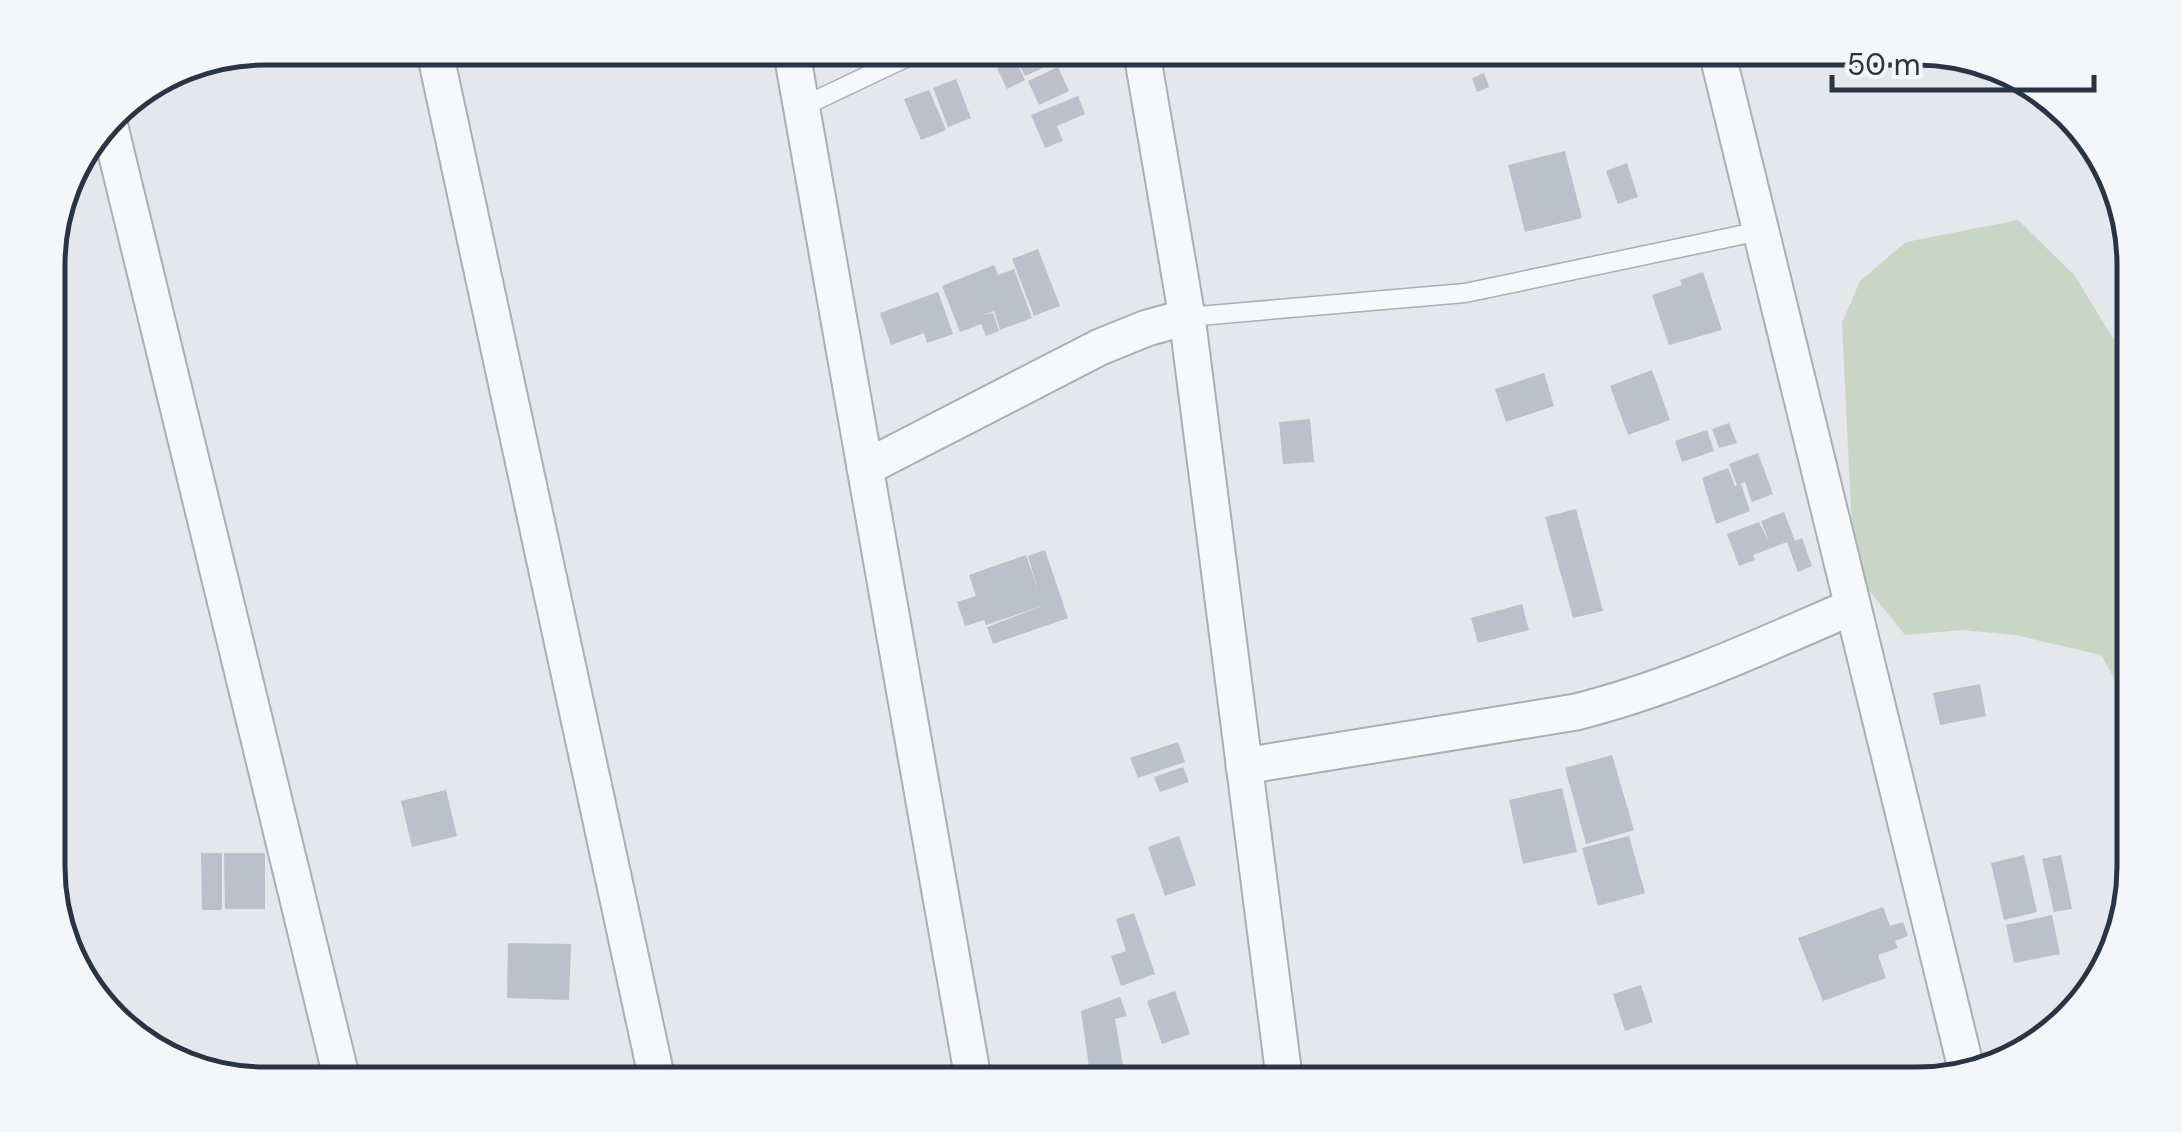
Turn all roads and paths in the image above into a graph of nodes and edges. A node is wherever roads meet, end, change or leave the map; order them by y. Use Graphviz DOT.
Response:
graph roads {
  1 [pos="438,65"];
  2 [pos="794,65"];
  3 [pos="891,65"];
  4 [pos="1145,65"];
  5 [pos="1720,65"];
  6 [pos="802,108"];
  7 [pos="112,136"];
  8 [pos="1760,230"];
  9 [pos="1186,317"];
  10 [pos="865,468"];
  11 [pos="1852,607"];
  12 [pos="1244,766"];
  13 [pos="1964,1061"];
  14 [pos="339,1067"];
  15 [pos="654,1067"];
  16 [pos="971,1067"];
  17 [pos="1282,1067"];
  1 -- 15 [label="street"];
  2 -- 6 [label="street"];
  3 -- 6 [label="lane"];
  4 -- 9 [label="street"];
  5 -- 8 [label="street"];
  6 -- 10 [label="street"];
  7 -- 14 [label="street"];
  8 -- 9 [label="lane"];
  8 -- 11 [label="street"];
  9 -- 10 [label="street"];
  9 -- 12 [label="street"];
  10 -- 16 [label="street"];
  11 -- 12 [label="street"];
  11 -- 13 [label="street"];
  12 -- 17 [label="street"];
}
